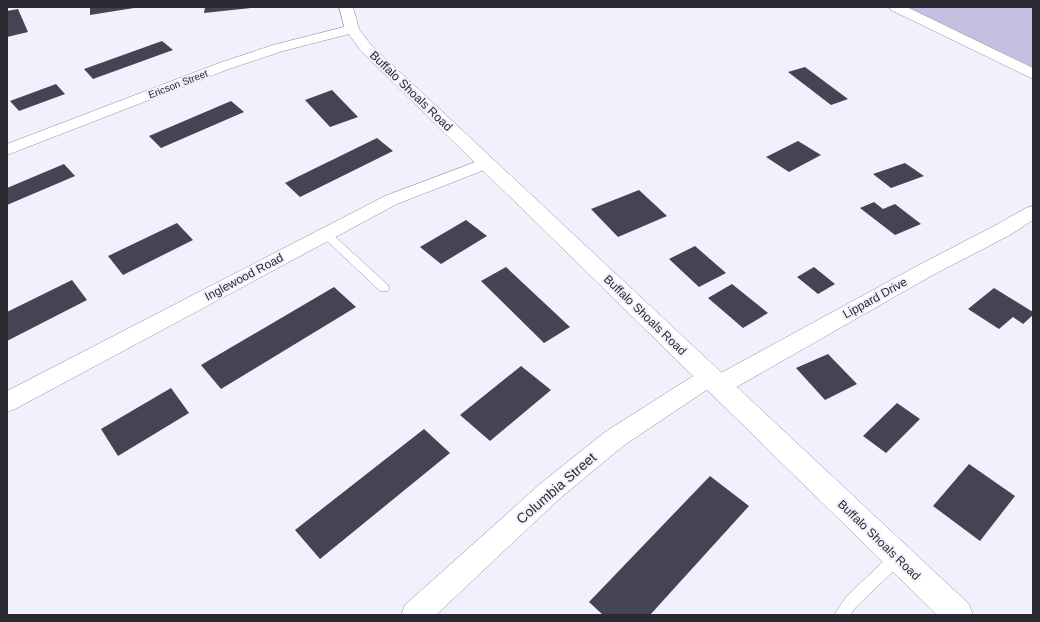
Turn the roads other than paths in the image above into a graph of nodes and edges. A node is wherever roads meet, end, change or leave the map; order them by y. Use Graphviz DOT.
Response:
graph roads {
  1 [pos="346,7"];
  2 [pos="896,7"];
  3 [pos="352,29"];
  4 [pos="1033,74"];
  5 [pos="7,150"];
  6 [pos="486,163"];
  7 [pos="1033,212"];
  8 [pos="326,234"];
  9 [pos="384,288"];
  10 [pos="714,381"];
  11 [pos="7,402"];
  12 [pos="898,557"];
  13 [pos="415,615"];
  14 [pos="841,615"];
  15 [pos="958,615"];
  1 -- 3 [label="street, Buffalo Shoals Road"];
  2 -- 4 [label="street"];
  3 -- 5 [label="street, Ericson Street"];
  3 -- 6 [label="street, Buffalo Shoals Road"];
  6 -- 8 [label="street, Inglewood Road"];
  6 -- 10 [label="street, Buffalo Shoals Road"];
  7 -- 10 [label="street, Lippard Drive"];
  8 -- 9 [label="lane"];
  8 -- 11 [label="street, Inglewood Road"];
  10 -- 12 [label="street, Buffalo Shoals Road"];
  10 -- 13 [label="street, Columbia Street"];
  12 -- 14 [label="lane"];
  12 -- 15 [label="street, Buffalo Shoals Road"];
}
